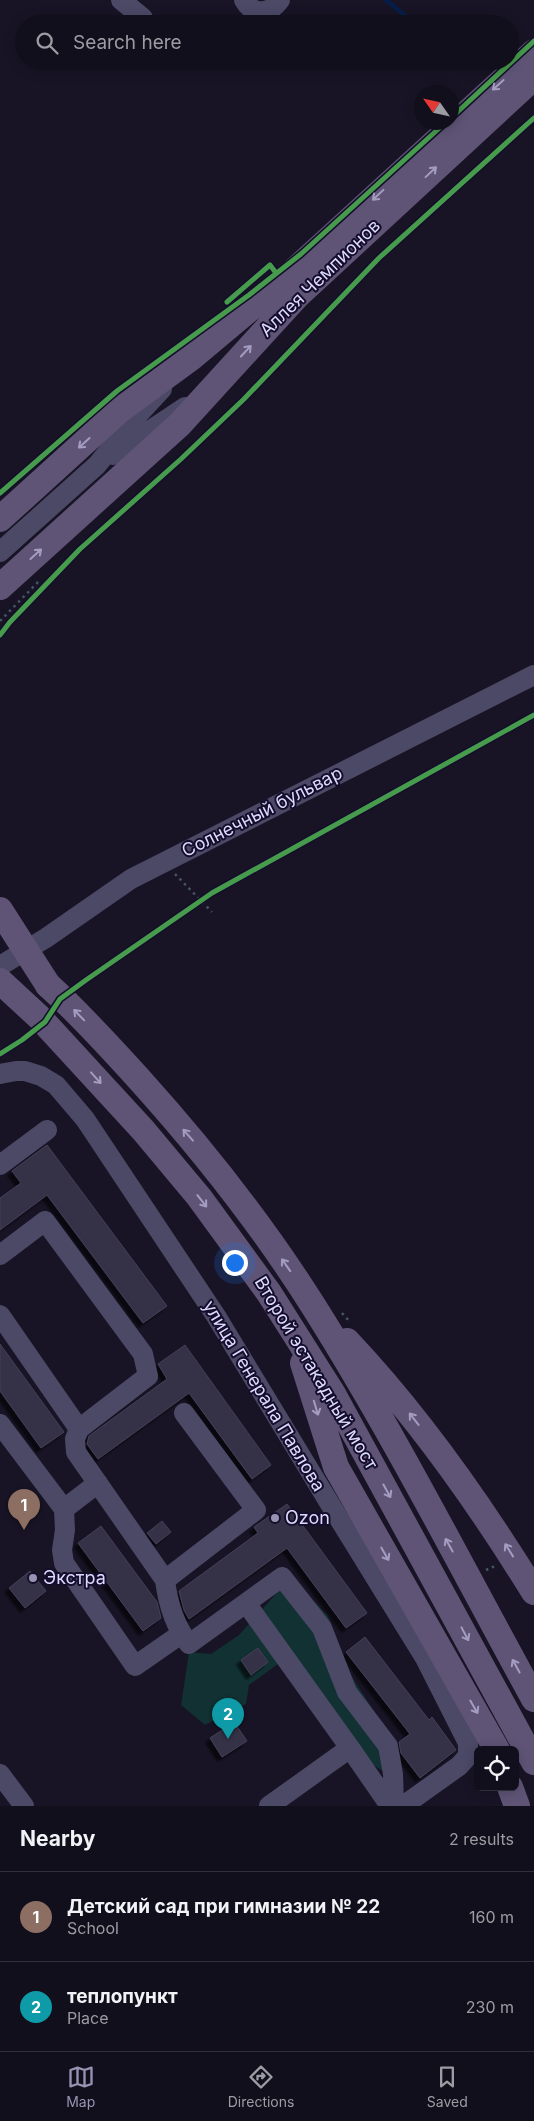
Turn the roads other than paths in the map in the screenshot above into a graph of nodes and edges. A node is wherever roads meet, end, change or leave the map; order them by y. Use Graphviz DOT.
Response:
graph roads {
  1 [pos="121,0"];
  2 [pos="244,0"];
  3 [pos="280,0"];
  4 [pos="139,15"];
  5 [pos="534,52"];
  6 [pos="519,66"];
  7 [pos="514,70"];
  8 [pos="534,77"];
  9 [pos="191,358"];
  10 [pos="213,387"];
  11 [pos="97,465"];
  12 [pos="0,520"];
  13 [pos="0,552"];
  14 [pos="0,586"];
  15 [pos="534,675"];
  16 [pos="0,910"];
  17 [pos="0,938"];
  18 [pos="0,966"];
  19 [pos="0,981"];
  20 [pos="48,985"];
  21 [pos="0,1074"];
  22 [pos="47,1130"];
  23 [pos="0,1165"];
  24 [pos="0,1256"];
  25 [pos="313,1305"];
  26 [pos="0,1315"];
  27 [pos="292,1328"];
  28 [pos="184,1413"];
  29 [pos="0,1424"];
  30 [pos="79,1429"];
  31 [pos="98,1482"];
  32 [pos="64,1509"];
  33 [pos="165,1580"];
  34 [pos="534,1592"];
  35 [pos="246,1603"];
  36 [pos="181,1634"];
  37 [pos="534,1699"];
  38 [pos="495,1746"];
  39 [pos="350,1748"];
  40 [pos="534,1762"];
  41 [pos="0,1774"];
  42 [pos="511,1791"];
  43 [pos="24,1806"];
  44 [pos="270,1806"];
  45 [pos="390,1806"];
  46 [pos="394,1806"];
  47 [pos="403,1806"];
  48 [pos="517,1806"];
  1 -- 4 [label="street"];
  2 -- 3 [label="street"];
  5 -- 6 [label="main road, Аллея Чемпионов, one-way"];
  7 -- 9 [label="main road, Аллея Чемпионов, one-way"];
  10 -- 8 [label="main road, Аллея Чемпионов, one-way"];
  9 -- 11 [label="street, Аллея Чемпионов"];
  9 -- 12 [label="main road, one-way"];
  10 -- 11 [label="street, Аллея Чемпионов"];
  14 -- 10 [label="main road, one-way"];
  11 -- 13 [label="street, Аллея Чемпионов"];
  15 -- 18 [label="street, Солнечный бульвар"];
  16 -- 20 [label="main road, bridge"];
  17 -- 20 [label="main road, Второй эстакадный мост, bridge"];
  19 -- 27 [label="main road, Второй эстакадный мост, one-way"];
  25 -- 20 [label="main road, Второй эстакадный мост, one-way"];
  21 -- 47 [label="street, улица Генерала Павлова"];
  22 -- 23 [label="street"];
  24 -- 30 [label="street"];
  34 -- 25 [label="main road, one-way"];
  37 -- 25 [label="main road, Второй эстакадный мост, one-way"];
  26 -- 30 [label="street"];
  27 -- 38 [label="main road, one-way"];
  27 -- 40 [label="main road, Второй эстакадный мост, one-way"];
  28 -- 33 [label="street"];
  29 -- 32 [label="street"];
  30 -- 31 [label="street"];
  31 -- 32 [label="street"];
  31 -- 33 [label="street"];
  32 -- 36 [label="street"];
  33 -- 36 [label="street"];
  35 -- 36 [label="street"];
  35 -- 39 [label="street"];
  35 -- 46 [label="street"];
  39 -- 44 [label="street"];
  39 -- 45 [label="street"];
  41 -- 43 [label="street"];
  42 -- 48 [label="main road"];
}
